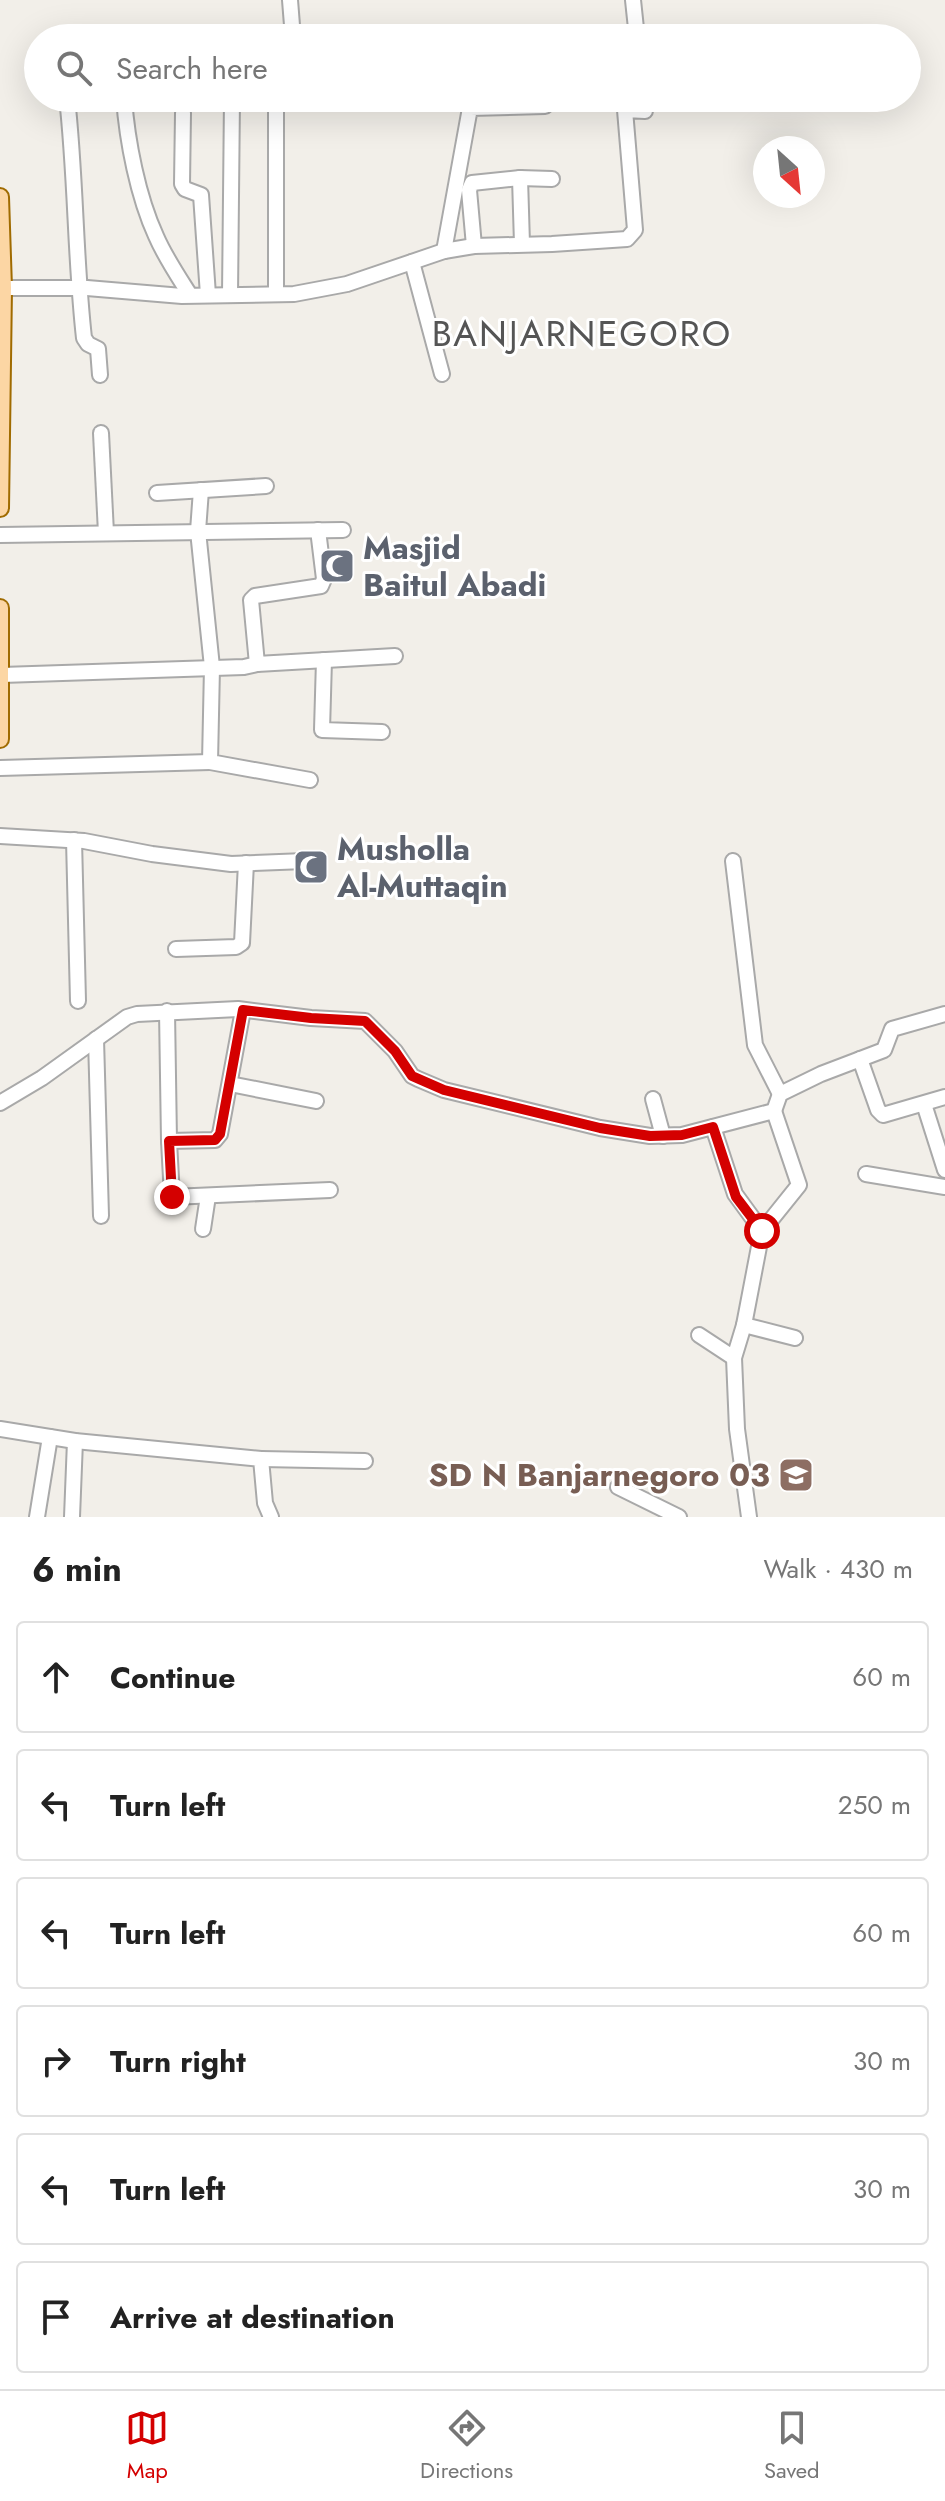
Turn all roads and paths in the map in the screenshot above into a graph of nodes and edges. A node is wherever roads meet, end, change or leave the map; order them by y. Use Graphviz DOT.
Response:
graph roads {
  1 [pos="290,0"];
  2 [pos="633,0"];
  3 [pos="292,24"];
  4 [pos="636,24"];
  5 [pos="69,112"];
  6 [pos="125,112"];
  7 [pos="232,112"];
  8 [pos="276,112"];
  9 [pos="469,112"];
  10 [pos="625,112"];
  11 [pos="183,113"];
  12 [pos="520,178"];
  13 [pos="552,179"];
  14 [pos="0,197"];
  15 [pos="522,244"];
  16 [pos="474,246"];
  17 [pos="444,251"];
  18 [pos="1,255"];
  19 [pos="412,262"];
  20 [pos="3,288"];
  21 [pos="79,288"];
  22 [pos="276,294"];
  23 [pos="190,295"];
  24 [pos="208,295"];
  25 [pos="230,295"];
  26 [pos="442,374"];
  27 [pos="100,375"];
  28 [pos="101,433"];
  29 [pos="266,486"];
  30 [pos="201,490"];
  31 [pos="157,493"];
  32 [pos="0,508"];
  33 [pos="318,530"];
  34 [pos="343,530"];
  35 [pos="198,531"];
  36 [pos="106,533"];
  37 [pos="0,535"];
  38 [pos="0,608"];
  39 [pos="395,656"];
  40 [pos="324,660"];
  41 [pos="257,664"];
  42 [pos="212,667"];
  43 [pos="2,675"];
  44 [pos="382,732"];
  45 [pos="0,739"];
  46 [pos="210,762"];
  47 [pos="0,768"];
  48 [pos="310,780"];
  49 [pos="0,836"];
  50 [pos="74,840"];
  51 [pos="305,861"];
  52 [pos="733,861"];
  53 [pos="246,863"];
  54 [pos="176,949"];
  55 [pos="78,1001"];
  56 [pos="243,1010"];
  57 [pos="167,1011"];
  58 [pos="945,1014"];
  59 [pos="96,1039"];
  60 [pos="860,1059"];
  61 [pos="230,1084"];
  62 [pos="780,1094"];
  63 [pos="945,1097"];
  64 [pos="653,1099"];
  65 [pos="316,1101"];
  66 [pos="0,1103"];
  67 [pos="924,1104"];
  68 [pos="774,1111"];
  69 [pos="713,1127"];
  70 [pos="663,1136"];
  71 [pos="169,1141"];
  72 [pos="945,1170"];
  73 [pos="866,1174"];
  74 [pos="945,1187"];
  75 [pos="330,1190"];
  76 [pos="208,1196"];
  77 [pos="101,1216"];
  78 [pos="203,1229"];
  79 [pos="762,1231"];
  80 [pos="744,1325"];
  81 [pos="699,1335"];
  82 [pos="795,1338"];
  83 [pos="734,1358"];
  84 [pos="0,1429"];
  85 [pos="50,1437"];
  86 [pos="75,1441"];
  87 [pos="261,1459"];
  88 [pos="365,1461"];
  89 [pos="618,1487"];
  90 [pos="37,1517"];
  91 [pos="72,1517"];
  92 [pos="271,1517"];
  93 [pos="679,1517"];
  94 [pos="749,1517"];
  1 -- 3 [label="street"];
  2 -- 4 [label="street"];
  5 -- 21 [label="street"];
  6 -- 23 [label="street"];
  7 -- 25 [label="street"];
  8 -- 22 [label="street"];
  9 -- 17 [label="street"];
  10 -- 15 [label="street"];
  11 -- 24 [label="street"];
  12 -- 13 [label="street"];
  12 -- 15 [label="street"];
  12 -- 16 [label="street"];
  14 -- 18 [label="main road"];
  15 -- 16 [label="street"];
  16 -- 17 [label="street"];
  17 -- 19 [label="street"];
  18 -- 20 [label="main road"];
  19 -- 22 [label="street"];
  19 -- 26 [label="street"];
  20 -- 21 [label="street"];
  20 -- 32 [label="main road"];
  21 -- 23 [label="street"];
  21 -- 27 [label="street"];
  22 -- 25 [label="street"];
  23 -- 24 [label="street"];
  24 -- 25 [label="street"];
  28 -- 36 [label="street"];
  29 -- 30 [label="street"];
  30 -- 31 [label="street"];
  30 -- 35 [label="street"];
  33 -- 34 [label="street"];
  33 -- 35 [label="street"];
  33 -- 41 [label="street"];
  35 -- 36 [label="street"];
  35 -- 42 [label="street"];
  36 -- 37 [label="street"];
  38 -- 43 [label="main road"];
  39 -- 40 [label="street"];
  40 -- 41 [label="street"];
  40 -- 44 [label="street"];
  41 -- 42 [label="street"];
  42 -- 43 [label="street"];
  42 -- 46 [label="street"];
  43 -- 45 [label="main road"];
  46 -- 47 [label="street"];
  46 -- 48 [label="street"];
  49 -- 50 [label="street"];
  50 -- 53 [label="street"];
  50 -- 55 [label="street"];
  51 -- 53 [label="street"];
  52 -- 62 [label="street"];
  53 -- 54 [label="street"];
  56 -- 57 [label="street"];
  56 -- 61 [label="street"];
  56 -- 70 [label="street"];
  57 -- 59 [label="street"];
  57 -- 71 [label="street"];
  58 -- 60 [label="street"];
  59 -- 66 [label="street"];
  59 -- 77 [label="street"];
  60 -- 62 [label="street"];
  60 -- 67 [label="street"];
  61 -- 65 [label="street"];
  61 -- 71 [label="street"];
  62 -- 68 [label="street"];
  63 -- 67 [label="street"];
  64 -- 70 [label="street"];
  67 -- 72 [label="street"];
  68 -- 69 [label="street"];
  68 -- 79 [label="street"];
  69 -- 70 [label="street"];
  69 -- 79 [label="street"];
  71 -- 76 [label="street"];
  73 -- 74 [label="street"];
  75 -- 76 [label="street"];
  76 -- 78 [label="street"];
  79 -- 80 [label="street"];
  80 -- 82 [label="street"];
  80 -- 83 [label="street"];
  81 -- 83 [label="street"];
  83 -- 94 [label="street"];
  84 -- 85 [label="street"];
  85 -- 86 [label="street"];
  85 -- 90 [label="street"];
  86 -- 87 [label="street"];
  86 -- 91 [label="street"];
  87 -- 88 [label="street"];
  87 -- 92 [label="street"];
  89 -- 93 [label="street"];
}
